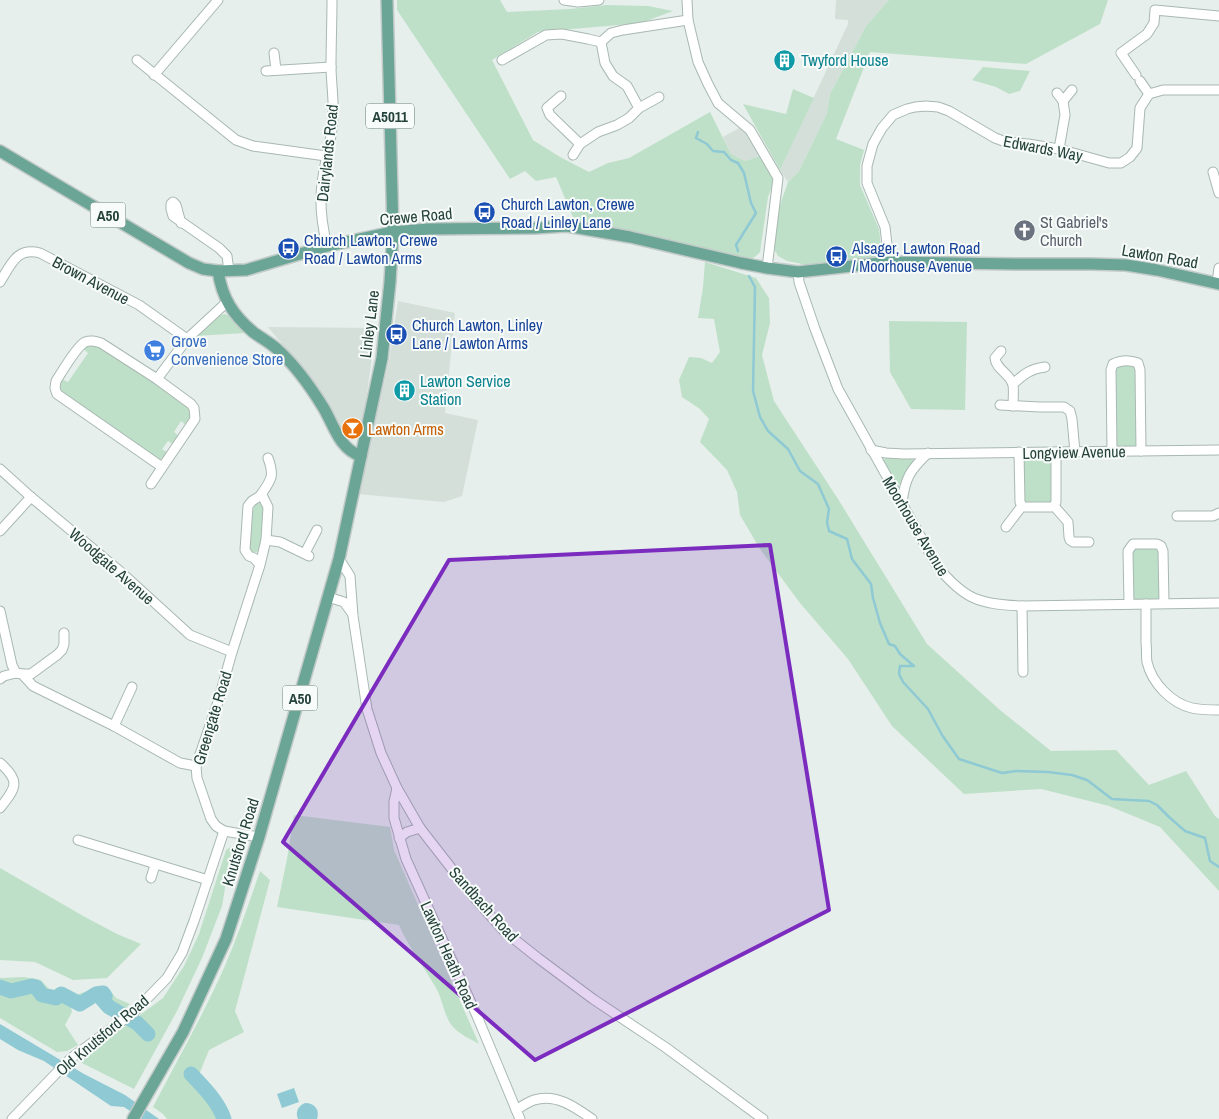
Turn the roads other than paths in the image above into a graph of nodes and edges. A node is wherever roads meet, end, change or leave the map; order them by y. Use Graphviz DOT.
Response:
graph roads {
  1 [pos="218,0"];
  2 [pos="332,0"];
  3 [pos="387,0"];
  4 [pos="564,0"];
  5 [pos="599,0"];
  6 [pos="688,0"];
  7 [pos="1219,16"];
  8 [pos="688,20"];
  9 [pos="601,42"];
  10 [pos="274,53"];
  11 [pos="137,60"];
  12 [pos="502,60"];
  13 [pos="331,68"];
  14 [pos="276,70"];
  15 [pos="266,71"];
  16 [pos="154,74"];
  17 [pos="1072,90"];
  18 [pos="1219,90"];
  19 [pos="1149,94"];
  20 [pos="561,96"];
  21 [pos="659,97"];
  22 [pos="639,108"];
  23 [pos="580,144"];
  24 [pos="1059,149"];
  25 [pos="0,151"];
  26 [pos="573,155"];
  27 [pos="326,156"];
  28 [pos="1213,172"];
  29 [pos="1219,193"];
  30 [pos="181,223"];
  31 [pos="393,232"];
  32 [pos="326,246"];
  33 [pos="889,262"];
  34 [pos="767,268"];
  35 [pos="1219,268"];
  36 [pos="224,271"];
  37 [pos="798,272"];
  38 [pos="0,282"];
  39 [pos="1218,284"];
  40 [pos="227,302"];
  41 [pos="187,339"];
  42 [pos="1001,351"];
  43 [pos="1044,367"];
  44 [pos="157,379"];
  45 [pos="1013,384"];
  46 [pos="1000,405"];
  47 [pos="1013,406"];
  48 [pos="872,450"];
  49 [pos="1219,450"];
  50 [pos="1141,451"];
  51 [pos="1020,452"];
  52 [pos="1056,452"];
  53 [pos="1075,452"];
  54 [pos="1112,452"];
  55 [pos="928,453"];
  56 [pos="361,456"];
  57 [pos="268,458"];
  58 [pos="162,467"];
  59 [pos="0,469"];
  60 [pos="151,484"];
  61 [pos="260,496"];
  62 [pos="31,497"];
  63 [pos="902,503"];
  64 [pos="1022,506"];
  65 [pos="1054,506"];
  66 [pos="1219,513"];
  67 [pos="1177,516"];
  68 [pos="1006,527"];
  69 [pos="317,530"];
  70 [pos="0,531"];
  71 [pos="266,540"];
  72 [pos="1088,542"];
  73 [pos="339,559"];
  74 [pos="260,565"];
  75 [pos="328,597"];
  76 [pos="1164,603"];
  77 [pos="1219,603"];
  78 [pos="1129,604"];
  79 [pos="1146,604"];
  80 [pos="1022,606"];
  81 [pos="0,611"];
  82 [pos="353,616"];
  83 [pos="64,633"];
  84 [pos="232,652"];
  85 [pos="1023,672"];
  86 [pos="19,673"];
  87 [pos="0,679"];
  88 [pos="132,687"];
  89 [pos="1219,710"];
  90 [pos="114,726"];
  91 [pos="0,763"];
  92 [pos="196,766"];
  93 [pos="397,788"];
  94 [pos="0,808"];
  95 [pos="420,828"];
  96 [pos="224,831"];
  97 [pos="260,837"];
  98 [pos="399,838"];
  99 [pos="78,840"];
  100 [pos="155,865"];
  101 [pos="151,878"];
  102 [pos="208,880"];
  103 [pos="516,1110"];
  104 [pos="12,1119"];
  105 [pos="133,1119"];
  106 [pos="520,1119"];
  107 [pos="592,1119"];
  108 [pos="764,1119"];
  1 -- 16 [label="street"];
  2 -- 13 [label="street, Dairylands Road"];
  3 -- 31 [label="main road, Linley Lane / A5011"];
  4 -- 5 [label="street"];
  6 -- 8 [label="street"];
  7 -- 19 [label="street"];
  8 -- 9 [label="street"];
  8 -- 34 [label="street"];
  9 -- 12 [label="street"];
  9 -- 22 [label="street"];
  10 -- 14 [label="street"];
  11 -- 16 [label="street"];
  13 -- 14 [label="street"];
  13 -- 27 [label="street, Dairylands Road"];
  14 -- 15 [label="street"];
  16 -- 27 [label="street"];
  17 -- 24 [label="street"];
  18 -- 19 [label="street"];
  19 -- 24 [label="street, Edwards Way"];
  20 -- 23 [label="street"];
  21 -- 22 [label="street"];
  22 -- 23 [label="street"];
  23 -- 26 [label="street"];
  24 -- 33 [label="street, Edwards Way"];
  25 -- 36 [label="main road, A50"];
  27 -- 32 [label="street, Dairylands Road"];
  28 -- 29 [label="street"];
  30 -- 36 [label="street"];
  31 -- 32 [label="main road, Crewe Road / A50"];
  31 -- 34 [label="main road, Crewe Road"];
  31 -- 56 [label="main road, Linley Lane / A50"];
  32 -- 36 [label="main road, Crewe Road / A50"];
  33 -- 37 [label="main road, Lawton Road"];
  33 -- 39 [label="main road, Lawton Road"];
  34 -- 37 [label="main road, Lawton Road"];
  35 -- 39 [label="street"];
  36 -- 40 [label="main road"];
  37 -- 48 [label="street, Moorhouse Avenue"];
  38 -- 41 [label="street, Brown Avenue"];
  40 -- 41 [label="street"];
  40 -- 56 [label="main road"];
  41 -- 44 [label="street"];
  42 -- 45 [label="street"];
  43 -- 45 [label="street"];
  44 -- 58 [label="street"];
  44 -- 58 [label="street"];
  45 -- 47 [label="street"];
  46 -- 47 [label="street"];
  47 -- 53 [label="street"];
  48 -- 55 [label="street, Longview Avenue"];
  48 -- 63 [label="street, Moorhouse Avenue"];
  49 -- 50 [label="street, Longview Avenue"];
  50 -- 54 [label="street, Longview Avenue"];
  50 -- 54 [label="street"];
  51 -- 52 [label="street, Longview Avenue"];
  51 -- 55 [label="street, Longview Avenue"];
  51 -- 64 [label="street"];
  52 -- 53 [label="street, Longview Avenue"];
  52 -- 65 [label="street"];
  53 -- 54 [label="street, Longview Avenue"];
  55 -- 63 [label="street"];
  56 -- 73 [label="main road, Linley Lane / A50"];
  57 -- 61 [label="street"];
  58 -- 60 [label="street"];
  59 -- 62 [label="street, Woodgate Avenue"];
  61 -- 71 [label="street, Greengate Road"];
  61 -- 74 [label="street"];
  62 -- 70 [label="street"];
  62 -- 84 [label="street, Woodgate Avenue"];
  63 -- 80 [label="street, Moorhouse Avenue"];
  64 -- 65 [label="street"];
  64 -- 68 [label="street"];
  65 -- 72 [label="street"];
  66 -- 67 [label="street"];
  69 -- 71 [label="street"];
  71 -- 74 [label="street, Greengate Road"];
  73 -- 75 [label="main road, Knutsford Road / A50"];
  73 -- 82 [label="street, Sandbach Road"];
  74 -- 84 [label="street, Greengate Road"];
  75 -- 82 [label="street"];
  75 -- 97 [label="main road, Knutsford Road / A50"];
  76 -- 77 [label="street, Moorhouse Avenue"];
  76 -- 78 [label="street"];
  76 -- 79 [label="street, Moorhouse Avenue"];
  78 -- 79 [label="street, Moorhouse Avenue"];
  78 -- 80 [label="street, Moorhouse Avenue"];
  79 -- 89 [label="street"];
  80 -- 85 [label="street"];
  81 -- 86 [label="street"];
  82 -- 93 [label="street, Sandbach Road"];
  83 -- 86 [label="street"];
  84 -- 92 [label="street, Greengate Road"];
  86 -- 87 [label="street"];
  86 -- 90 [label="street"];
  88 -- 90 [label="street"];
  90 -- 92 [label="street"];
  91 -- 94 [label="street"];
  92 -- 96 [label="street, Greengate Road"];
  93 -- 95 [label="street, Sandbach Road"];
  93 -- 98 [label="street, Lawton Heath Road"];
  95 -- 98 [label="street"];
  95 -- 108 [label="street, Sandbach Road"];
  96 -- 97 [label="street"];
  96 -- 102 [label="street, Old Knutsford Road"];
  97 -- 105 [label="main road, Knutsford Road / A50"];
  98 -- 103 [label="street, Lawton Heath Road"];
  99 -- 100 [label="street"];
  100 -- 101 [label="street"];
  100 -- 102 [label="street"];
  102 -- 104 [label="street, Old Knutsford Road"];
  103 -- 106 [label="street, Lawton Heath Road"];
  103 -- 107 [label="street"];
}
